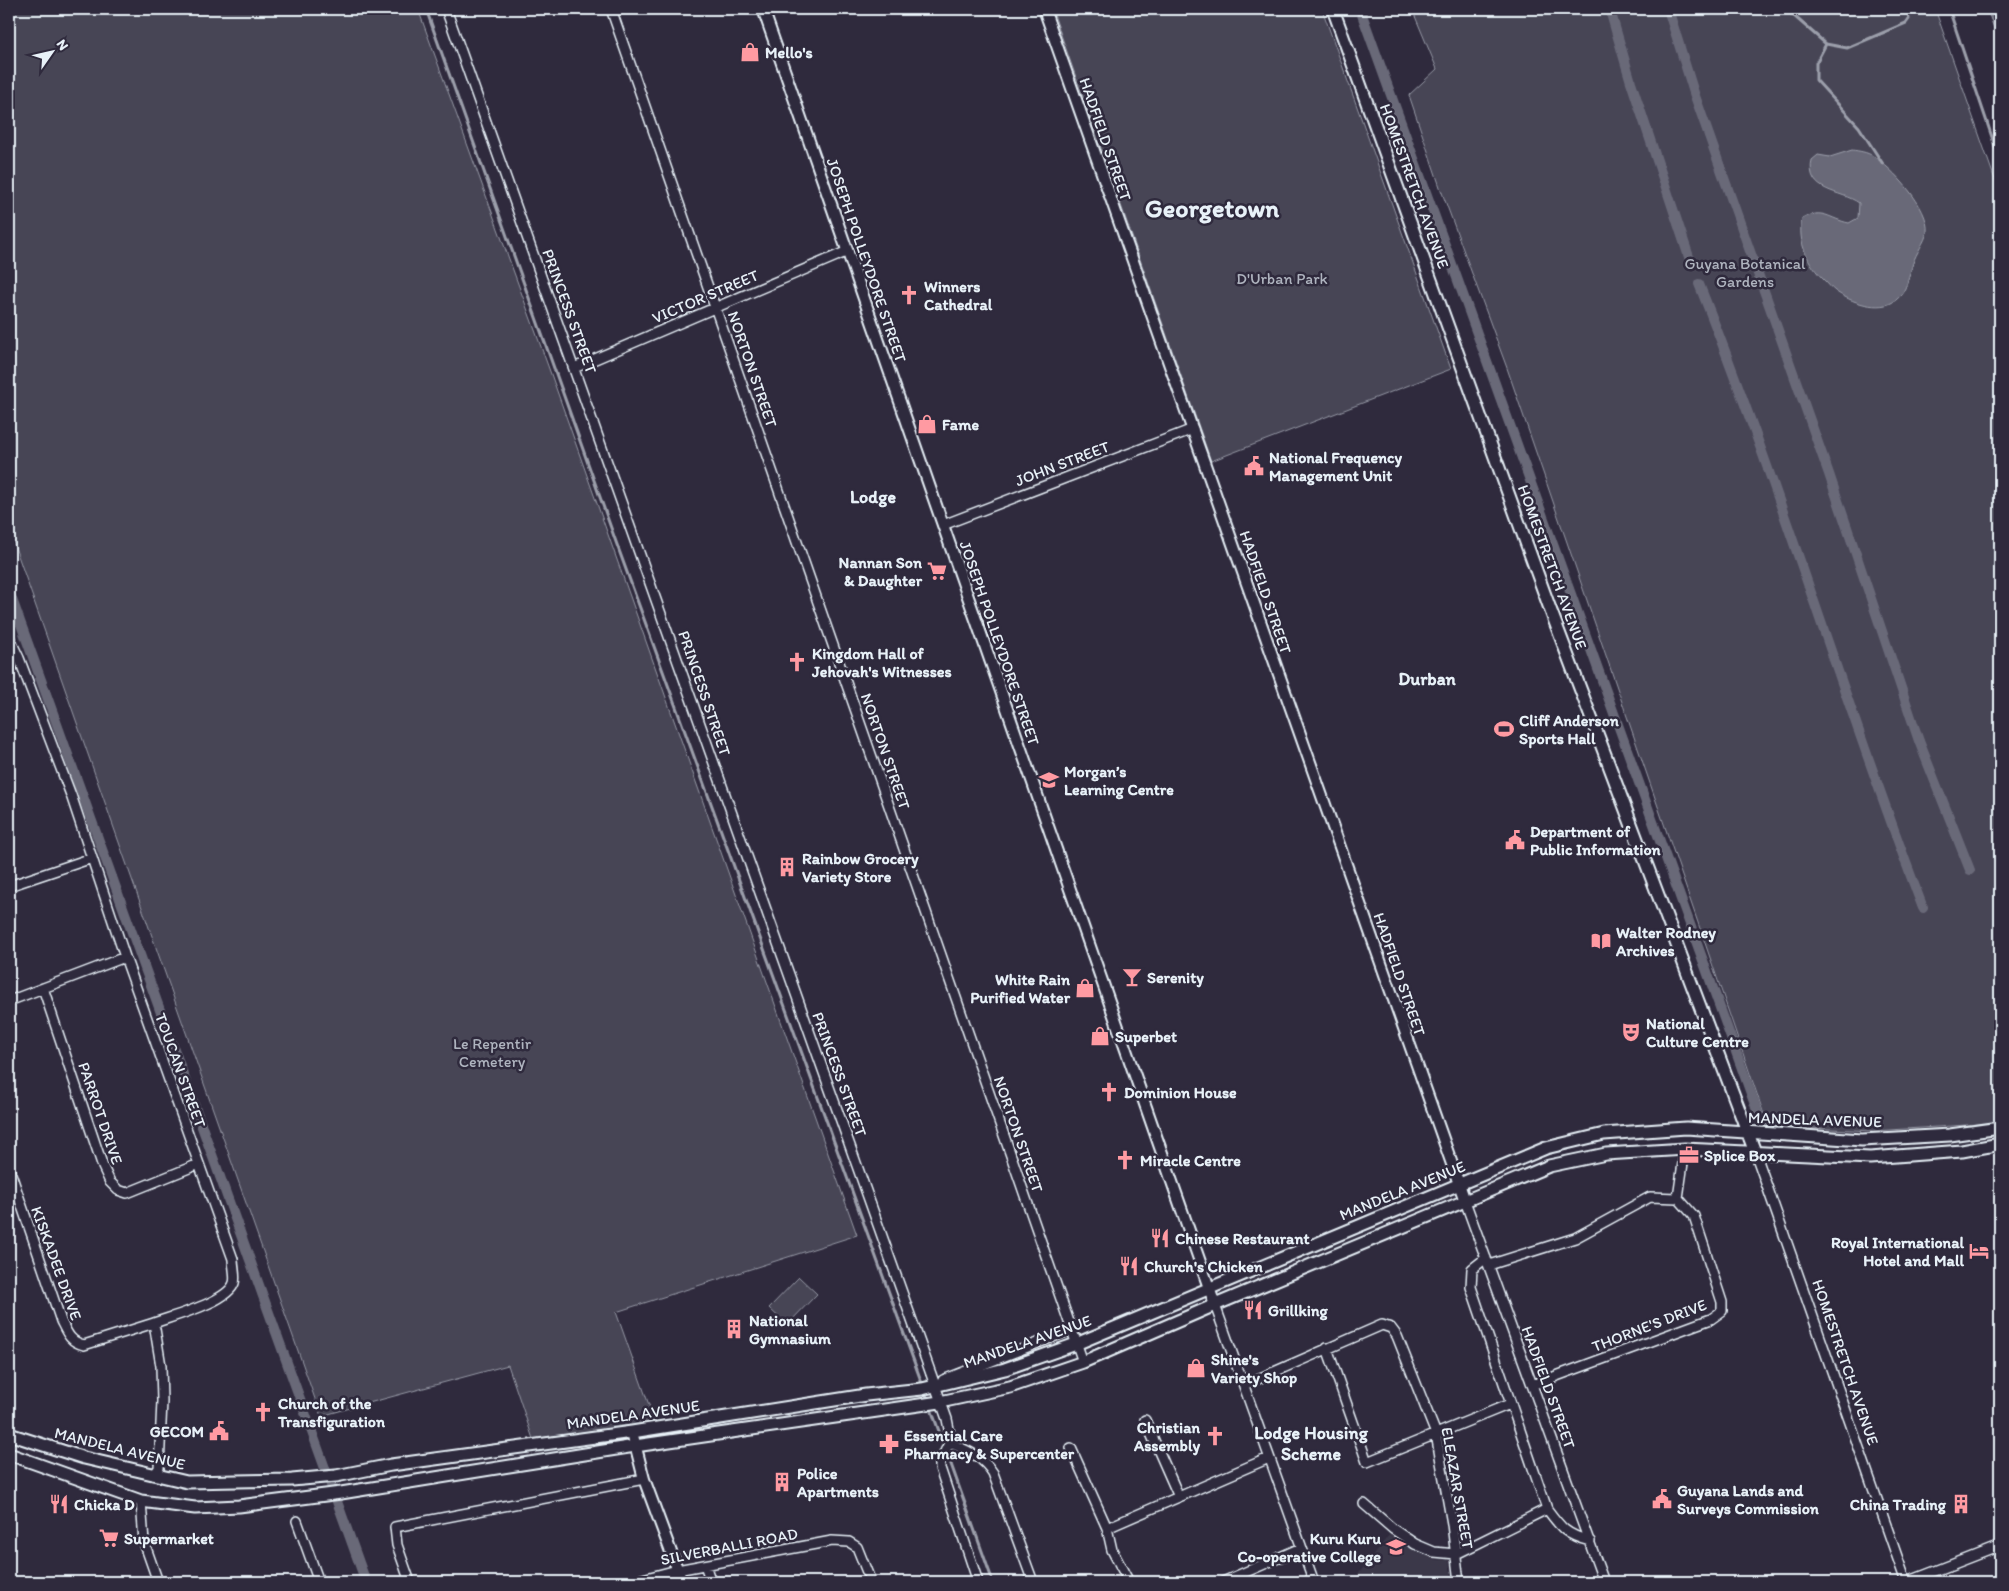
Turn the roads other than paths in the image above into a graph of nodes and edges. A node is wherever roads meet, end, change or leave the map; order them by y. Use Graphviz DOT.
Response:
graph roads {
  1 [pos="446,9"];
  2 [pos="611,9"];
  3 [pos="763,9"];
  4 [pos="1044,9"];
  5 [pos="1333,9"];
  6 [pos="848,251"];
  7 [pos="716,308"];
  8 [pos="574,368"];
  9 [pos="1193,430"];
  10 [pos="943,525"];
  11 [pos="9,637"];
  12 [pos="92,858"];
  13 [pos="9,886"];
  14 [pos="125,957"];
  15 [pos="43,988"];
  16 [pos="9,1001"];
  17 [pos="2000,1128"];
  18 [pos="1748,1133"];
  19 [pos="2000,1144"];
  20 [pos="1685,1149"];
  21 [pos="1755,1152"];
  22 [pos="199,1164"];
  23 [pos="9,1168"];
  24 [pos="1459,1185"];
  25 [pos="13,1198"];
  26 [pos="1678,1198"];
  27 [pos="1465,1201"];
  28 [pos="1488,1261"];
  29 [pos="1209,1287"];
  30 [pos="1215,1305"];
  31 [pos="154,1323"];
  32 [pos="1071,1330"];
  33 [pos="1076,1344"];
  34 [pos="1327,1348"];
  35 [pos="1083,1362"];
  36 [pos="1244,1385"];
  37 [pos="1532,1385"];
  38 [pos="930,1387"];
  39 [pos="933,1403"];
  40 [pos="1510,1404"];
  41 [pos="1145,1420"];
  42 [pos="632,1432"];
  43 [pos="9,1434"];
  44 [pos="1436,1434"];
  45 [pos="949,1445"];
  46 [pos="635,1446"];
  47 [pos="1071,1448"];
  48 [pos="9,1454"];
  49 [pos="1269,1458"];
  50 [pos="154,1475"];
  51 [pos="644,1479"];
  52 [pos="1179,1497"];
  53 [pos="141,1501"];
  54 [pos="1364,1504"];
  55 [pos="1547,1509"];
  56 [pos="297,1521"];
  57 [pos="1107,1528"];
  58 [pos="1590,1541"];
  59 [pos="2000,1546"];
  60 [pos="1301,1548"];
  61 [pos="1456,1554"];
  62 [pos="705,1565"];
  63 [pos="677,1570"];
  64 [pos="1601,1581"];
  65 [pos="158,1582"];
  66 [pos="319,1582"];
  67 [pos="410,1582"];
  68 [pos="631,1582"];
  69 [pos="682,1582"];
  70 [pos="711,1582"];
  71 [pos="871,1582"];
  72 [pos="978,1582"];
  73 [pos="1032,1582"];
  74 [pos="1129,1582"];
  75 [pos="1223,1582"];
  76 [pos="1314,1582"];
  77 [pos="1458,1582"];
  78 [pos="1906,1582"];
  1 -- 8 [label="street, PRINCESS STREET"];
  2 -- 7 [label="street, NORTON STREET"];
  3 -- 6 [label="street, JOSEPH POLLEYDORE STREET"];
  4 -- 9 [label="street, HADFIELD STREET"];
  5 -- 18 [label="main road, HOMESTRETCH AVENUE"];
  6 -- 7 [label="street, VICTOR STREET"];
  6 -- 10 [label="street, JOSEPH POLLEYDORE STREET"];
  7 -- 8 [label="street, VICTOR STREET"];
  7 -- 32 [label="street, NORTON STREET"];
  8 -- 38 [label="street, PRINCESS STREET"];
  9 -- 10 [label="street, JOHN STREET"];
  9 -- 24 [label="street, HADFIELD STREET"];
  10 -- 29 [label="street, JOSEPH POLLEYDORE STREET"];
  11 -- 12 [label="street, TOUCAN STREET"];
  12 -- 13 [label="street"];
  12 -- 14 [label="street, TOUCAN STREET"];
  14 -- 15 [label="street"];
  14 -- 22 [label="street, TOUCAN STREET"];
  15 -- 16 [label="street"];
  15 -- 22 [label="street, PARROT DRIVE"];
  17 -- 18 [label="main road, MANDELA AVENUE"];
  18 -- 21 [label="main road, HOMESTRETCH AVENUE"];
  18 -- 24 [label="main road, MANDELA AVENUE"];
  19 -- 21 [label="main road, MANDELA AVENUE"];
  20 -- 21 [label="main road, MANDELA AVENUE"];
  20 -- 26 [label="street"];
  20 -- 27 [label="main road, MANDELA AVENUE"];
  21 -- 78 [label="street, HOMESTRETCH AVENUE"];
  22 -- 31 [label="street, TOUCAN STREET"];
  23 -- 25 [label="street, KISKADEE DRIVE"];
  24 -- 27 [label="street, HADFIELD STREET"];
  24 -- 29 [label="main road, MANDELA AVENUE"];
  25 -- 31 [label="street, KISKADEE DRIVE"];
  26 -- 28 [label="street"];
  26 -- 37 [label="street, THORNE'S DRIVE"];
  27 -- 28 [label="street, HADFIELD STREET"];
  27 -- 30 [label="main road, MANDELA AVENUE"];
  28 -- 37 [label="street, HADFIELD STREET"];
  28 -- 40 [label="street"];
  29 -- 30 [label="street, JOSEPH POLLEYDORE STREET"];
  29 -- 33 [label="main road, MANDELA AVENUE"];
  30 -- 35 [label="main road, MANDELA AVENUE"];
  30 -- 36 [label="street"];
  31 -- 50 [label="street"];
  32 -- 33 [label="street, NORTON STREET"];
  32 -- 38 [label="street"];
  33 -- 35 [label="street, NORTON STREET"];
  33 -- 38 [label="main road, MANDELA AVENUE"];
  34 -- 36 [label="street, ELEAZAR STREET"];
  34 -- 44 [label="street, ELEAZAR STREET"];
  34 -- 44 [label="street"];
  35 -- 39 [label="main road, MANDELA AVENUE"];
  36 -- 49 [label="street"];
  37 -- 58 [label="street, HADFIELD STREET"];
  38 -- 39 [label="street, PRINCESS STREET"];
  38 -- 42 [label="main road, MANDELA AVENUE"];
  39 -- 45 [label="street, PRINCESS STREET"];
  39 -- 46 [label="main road, MANDELA AVENUE"];
  40 -- 44 [label="street"];
  40 -- 55 [label="street"];
  41 -- 52 [label="street"];
  42 -- 46 [label="street"];
  42 -- 50 [label="main road, MANDELA AVENUE"];
  43 -- 50 [label="main road, MANDELA AVENUE"];
  44 -- 61 [label="street, ELEAZAR STREET"];
  45 -- 72 [label="street"];
  45 -- 73 [label="street"];
  46 -- 51 [label="street"];
  46 -- 53 [label="main road, MANDELA AVENUE"];
  47 -- 57 [label="street"];
  48 -- 53 [label="main road, MANDELA AVENUE"];
  49 -- 52 [label="street"];
  49 -- 60 [label="street"];
  51 -- 63 [label="street"];
  51 -- 67 [label="street"];
  52 -- 57 [label="street"];
  53 -- 65 [label="street"];
  54 -- 61 [label="street"];
  55 -- 58 [label="street"];
  55 -- 61 [label="street"];
  56 -- 66 [label="street"];
  57 -- 74 [label="street"];
  58 -- 64 [label="street, HADFIELD STREET"];
  59 -- 78 [label="street"];
  60 -- 75 [label="street"];
  60 -- 76 [label="street"];
  61 -- 77 [label="street, ELEAZAR STREET"];
  62 -- 63 [label="street, SILVERBALLI ROAD"];
  62 -- 70 [label="street"];
  62 -- 71 [label="street, SILVERBALLI ROAD"];
  63 -- 68 [label="street, SILVERBALLI ROAD"];
  63 -- 69 [label="street"];
}
